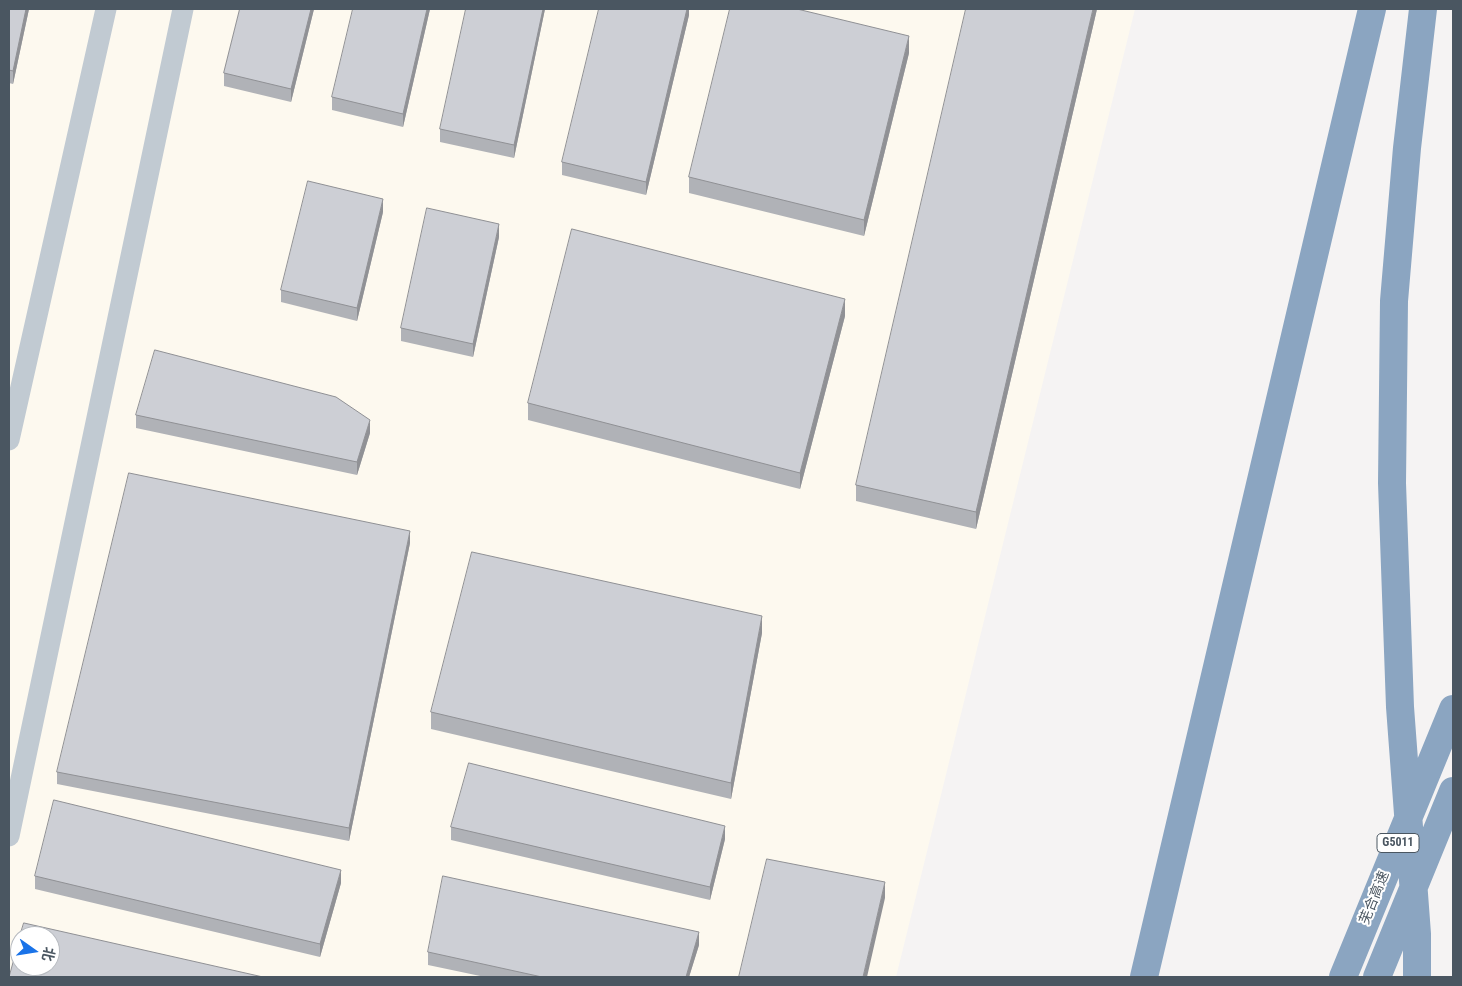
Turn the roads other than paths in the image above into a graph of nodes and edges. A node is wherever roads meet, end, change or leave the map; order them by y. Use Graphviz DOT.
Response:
graph roads {
  1 [pos="106,9"];
  2 [pos="183,9"];
  3 [pos="1372,9"];
  4 [pos="1423,9"];
  5 [pos="9,440"];
  6 [pos="1453,709"];
  7 [pos="1453,791"];
  8 [pos="9,836"];
  9 [pos="1144,977"];
  10 [pos="1343,977"];
  11 [pos="1377,977"];
  12 [pos="1417,977"];
  1 -- 5 [label="street"];
  2 -- 8 [label="street"];
  3 -- 9 [label="highway"];
  4 -- 12 [label="highway"];
  6 -- 10 [label="highway, 芜合高速 / G5011"];
  7 -- 11 [label="highway, G5011"];
}
